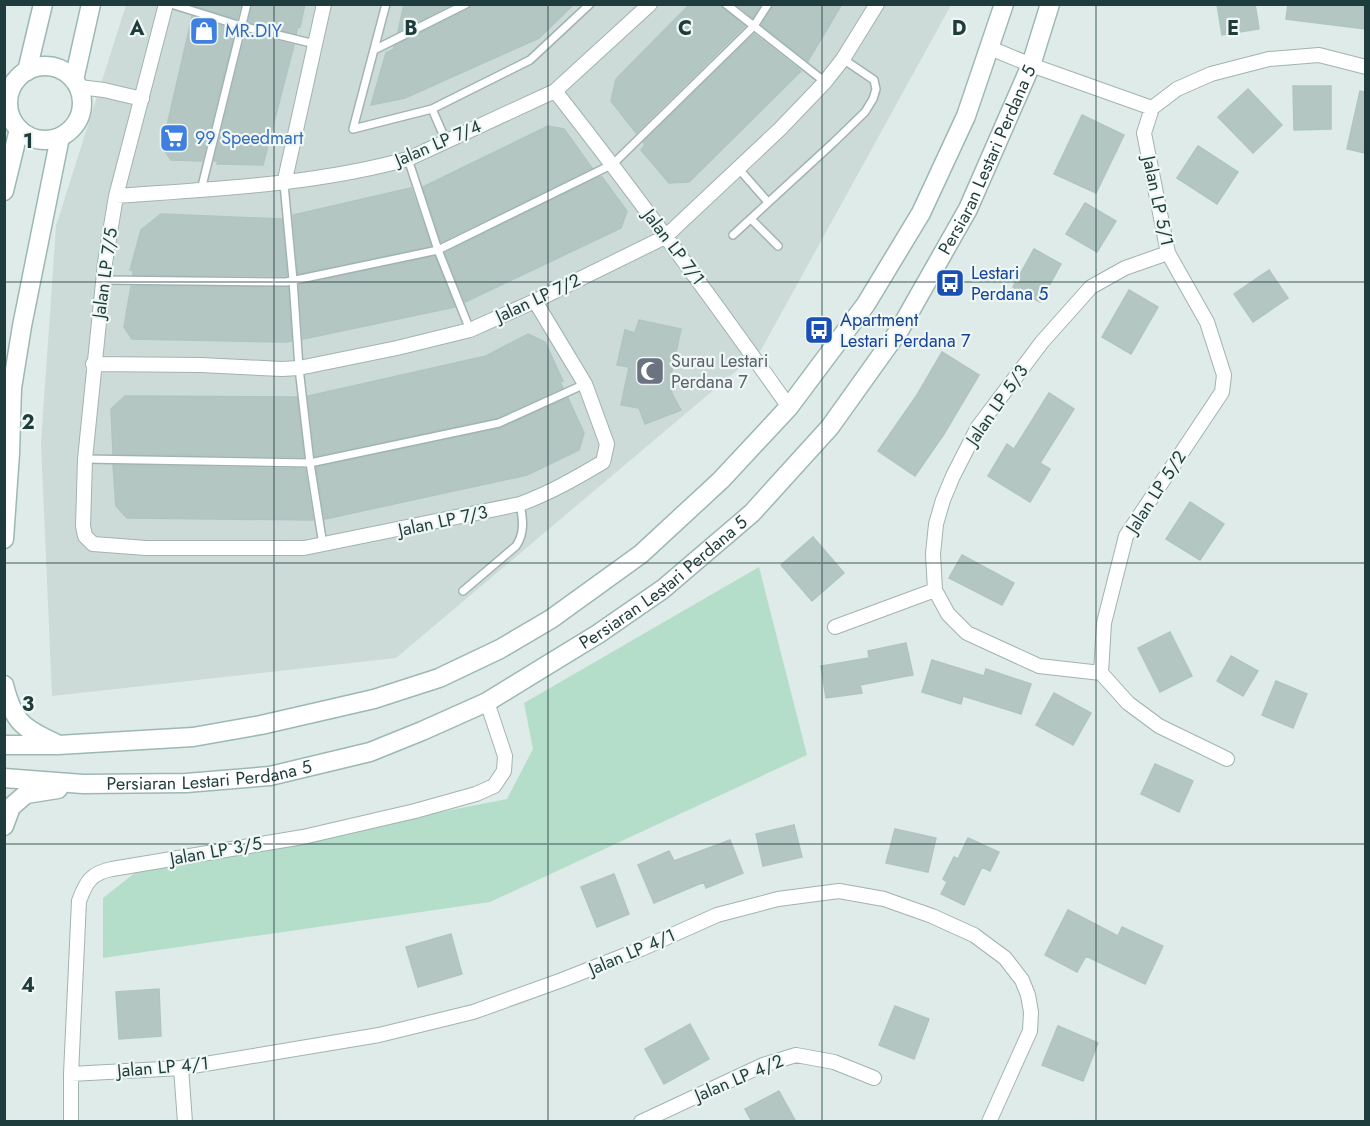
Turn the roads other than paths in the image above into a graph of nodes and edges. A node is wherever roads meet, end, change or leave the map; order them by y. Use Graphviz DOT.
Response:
graph roads {
  1 [pos="43,4"];
  2 [pos="91,4"];
  3 [pos="166,4"];
  4 [pos="171,4"];
  5 [pos="247,4"];
  6 [pos="324,4"];
  7 [pos="386,4"];
  8 [pos="466,4"];
  9 [pos="590,4"];
  10 [pos="650,4"];
  11 [pos="726,4"];
  12 [pos="768,4"];
  13 [pos="877,4"];
  14 [pos="1004,4"];
  15 [pos="1050,4"];
  16 [pos="241,26"];
  17 [pos="754,26"];
  18 [pos="315,44"];
  19 [pos="990,48"];
  20 [pos="374,50"];
  21 [pos="843,59"];
  22 [pos="1031,65"];
  23 [pos="1365,68"];
  24 [pos="16,75"];
  25 [pos="825,82"];
  26 [pos="76,83"];
  27 [pos="555,91"];
  28 [pos="142,99"];
  29 [pos="1152,108"];
  30 [pos="432,109"];
  31 [pos="7,113"];
  32 [pos="19,129"];
  33 [pos="60,137"];
  34 [pos="446,141"];
  35 [pos="408,159"];
  36 [pos="613,164"];
  37 [pos="738,168"];
  38 [pos="284,183"];
  39 [pos="201,190"];
  40 [pos="4,191"];
  41 [pos="116,196"];
  42 [pos="768,202"];
  43 [pos="751,219"];
  44 [pos="733,235"];
  45 [pos="665,237"];
  46 [pos="778,246"];
  47 [pos="438,250"];
  48 [pos="1168,253"];
  49 [pos="102,280"];
  50 [pos="293,280"];
  51 [pos="535,301"];
  52 [pos="1207,322"];
  53 [pos="470,330"];
  54 [pos="93,364"];
  55 [pos="299,368"];
  56 [pos="585,384"];
  57 [pos="789,407"];
  58 [pos="84,459"];
  59 [pos="310,463"];
  60 [pos="520,504"];
  61 [pos="4,539"];
  62 [pos="93,544"];
  63 [pos="323,545"];
  64 [pos="935,590"];
  65 [pos="463,591"];
  66 [pos="835,627"];
  67 [pos="1101,672"];
  68 [pos="4,685"];
  69 [pos="487,702"];
  70 [pos="4,745"];
  71 [pos="58,745"];
  72 [pos="1227,759"];
  73 [pos="4,778"];
  74 [pos="83,784"];
  75 [pos="4,826"];
  76 [pos="181,1068"];
  77 [pos="71,1074"];
  78 [pos="874,1078"];
  79 [pos="71,1122"];
  80 [pos="185,1122"];
  81 [pos="641,1122"];
  82 [pos="989,1122"];
  1 -- 24 [label="main road"];
  2 -- 26 [label="main road"];
  3 -- 28 [label="street, Jalan LP 7/5"];
  4 -- 16 [label="lane"];
  5 -- 16 [label="lane"];
  6 -- 18 [label="street"];
  7 -- 20 [label="lane"];
  8 -- 20 [label="lane"];
  9 -- 30 [label="lane"];
  10 -- 27 [label="street, Jalan LP 7/4"];
  11 -- 17 [label="lane"];
  12 -- 17 [label="lane"];
  13 -- 21 [label="street, Jalan LP 7/2"];
  14 -- 19 [label="main road, Persiaran Lestari Perdana 5"];
  15 -- 22 [label="main road, Persiaran Lestari Perdana 5"];
  16 -- 18 [label="lane"];
  16 -- 39 [label="lane"];
  17 -- 25 [label="lane"];
  17 -- 36 [label="lane"];
  18 -- 38 [label="street"];
  19 -- 22 [label="street"];
  19 -- 57 [label="main road, Persiaran Lestari Perdana 5"];
  20 -- 30 [label="lane"];
  21 -- 25 [label="street, Jalan LP 7/2"];
  21 -- 42 [label="lane"];
  22 -- 29 [label="street"];
  22 -- 69 [label="main road, Persiaran Lestari Perdana 5"];
  23 -- 29 [label="street"];
  24 -- 26 [label="main road"];
  24 -- 31 [label="main road"];
  25 -- 37 [label="street, Jalan LP 7/2"];
  26 -- 28 [label="street"];
  26 -- 33 [label="main road"];
  27 -- 34 [label="street, Jalan LP 7/4"];
  27 -- 36 [label="street, Jalan LP 7/1"];
  28 -- 41 [label="street, Jalan LP 7/5"];
  29 -- 48 [label="street, Jalan LP 5/1"];
  30 -- 34 [label="lane"];
  31 -- 32 [label="main road"];
  32 -- 33 [label="main road"];
  32 -- 40 [label="main road"];
  33 -- 61 [label="main road"];
  34 -- 35 [label="street, Jalan LP 7/4"];
  35 -- 38 [label="street, Jalan LP 7/4"];
  35 -- 47 [label="lane"];
  36 -- 45 [label="street, Jalan LP 7/1"];
  36 -- 47 [label="lane"];
  37 -- 42 [label="lane"];
  37 -- 45 [label="street, Jalan LP 7/2"];
  38 -- 39 [label="street, Jalan LP 7/4"];
  38 -- 50 [label="lane"];
  39 -- 41 [label="street, Jalan LP 7/4"];
  41 -- 49 [label="street, Jalan LP 7/5"];
  42 -- 43 [label="lane"];
  43 -- 44 [label="lane"];
  43 -- 46 [label="lane"];
  45 -- 51 [label="street, Jalan LP 7/2"];
  45 -- 57 [label="street, Jalan LP 7/1"];
  47 -- 50 [label="lane"];
  47 -- 53 [label="lane"];
  48 -- 52 [label="street, Jalan LP 5/1"];
  48 -- 64 [label="street, Jalan LP 5/3"];
  49 -- 50 [label="lane"];
  49 -- 54 [label="street, Jalan LP 7/5"];
  50 -- 55 [label="lane"];
  51 -- 53 [label="street, Jalan LP 7/2"];
  51 -- 56 [label="street, Jalan LP 7/3"];
  52 -- 67 [label="street, Jalan LP 5/2"];
  53 -- 55 [label="street, Jalan LP 7/2"];
  54 -- 55 [label="street, Jalan LP 7/2"];
  54 -- 58 [label="street, Jalan LP 7/5"];
  55 -- 59 [label="lane"];
  56 -- 59 [label="lane"];
  56 -- 60 [label="street, Jalan LP 7/3"];
  57 -- 71 [label="main road, Persiaran Lestari Perdana 5"];
  58 -- 59 [label="lane"];
  58 -- 62 [label="street, Jalan LP 7/5"];
  59 -- 63 [label="lane"];
  60 -- 63 [label="street, Jalan LP 7/3"];
  60 -- 65 [label="lane"];
  62 -- 63 [label="street, Jalan LP 7/3"];
  64 -- 66 [label="street"];
  64 -- 67 [label="street"];
  67 -- 72 [label="street"];
  68 -- 71 [label="main road"];
  69 -- 74 [label="main road, Persiaran Lestari Perdana 5"];
  69 -- 77 [label="street, Jalan LP 3/5"];
  70 -- 71 [label="main road, Persiaran Lestari Perdana 5"];
  73 -- 74 [label="main road, Persiaran Lestari Perdana 5"];
  74 -- 75 [label="main road"];
  76 -- 77 [label="street, Jalan LP 4/1"];
  76 -- 80 [label="street"];
  76 -- 82 [label="street, Jalan LP 4/1"];
  77 -- 79 [label="street, Jalan LP 3/5"];
  78 -- 81 [label="street, Jalan LP 4/2"];
}
